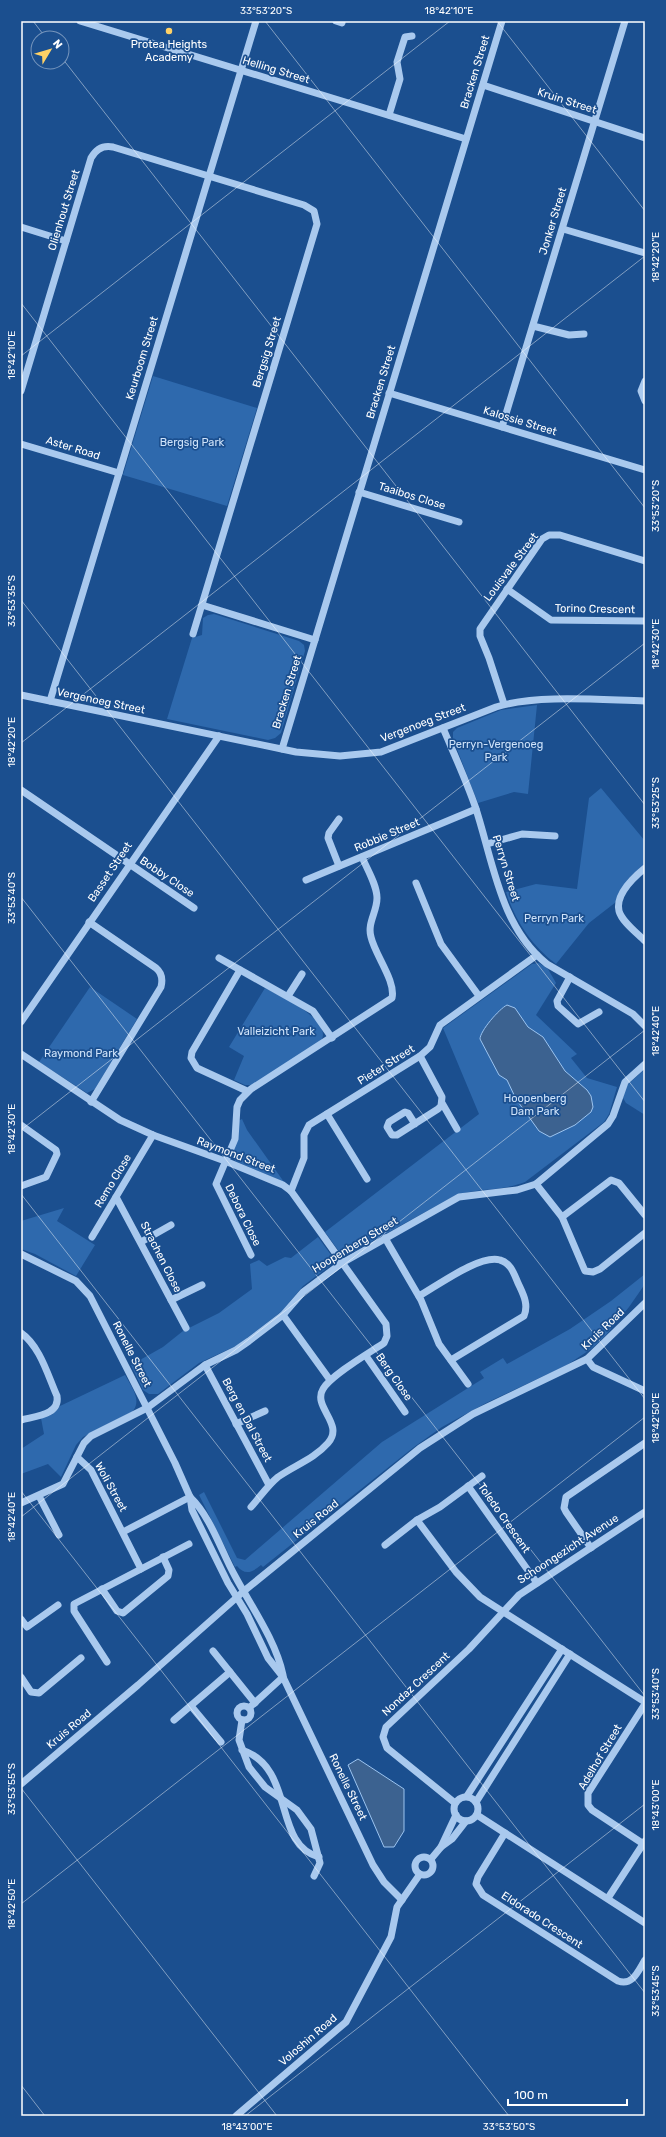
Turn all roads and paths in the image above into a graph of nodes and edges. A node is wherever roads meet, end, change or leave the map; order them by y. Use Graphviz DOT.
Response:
graph roads {
  1 [pos="80,21"];
  2 [pos="256,21"];
  3 [pos="502,21"];
  4 [pos="625,21"];
  5 [pos="412,36"];
  6 [pos="241,70"];
  7 [pos="483,85"];
  8 [pos="389,115"];
  9 [pos="594,121"];
  10 [pos="645,138"];
  11 [pos="466,139"];
  12 [pos="208,176"];
  13 [pos="21,227"];
  14 [pos="563,229"];
  15 [pos="66,241"];
  16 [pos="645,253"];
  17 [pos="533,326"];
  18 [pos="584,334"];
  19 [pos="645,381"];
  20 [pos="21,390"];
  21 [pos="389,393"];
  22 [pos="645,401"];
  23 [pos="502,427"];
  24 [pos="21,444"];
  25 [pos="645,470"];
  26 [pos="118,473"];
  27 [pos="359,492"];
  28 [pos="459,522"];
  29 [pos="645,561"];
  30 [pos="507,589"];
  31 [pos="202,605"];
  32 [pos="645,621"];
  33 [pos="193,634"];
  34 [pos="314,640"];
  35 [pos="21,695"];
  36 [pos="50,701"];
  37 [pos="645,701"];
  38 [pos="504,704"];
  39 [pos="443,728"];
  40 [pos="219,736"];
  41 [pos="282,749"];
  42 [pos="21,790"];
  43 [pos="476,809"];
  44 [pos="339,819"];
  45 [pos="555,836"];
  46 [pos="487,844"];
  47 [pos="362,857"];
  48 [pos="128,864"];
  49 [pos="339,866"];
  50 [pos="645,868"];
  51 [pos="306,880"];
  52 [pos="416,884"];
  53 [pos="194,908"];
  54 [pos="89,922"];
  55 [pos="645,941"];
  56 [pos="537,955"];
  57 [pos="219,958"];
  58 [pos="240,970"];
  59 [pos="302,974"];
  60 [pos="570,977"];
  61 [pos="288,996"];
  62 [pos="479,996"];
  63 [pos="599,1012"];
  64 [pos="21,1022"];
  65 [pos="645,1026"];
  66 [pos="332,1038"];
  67 [pos="21,1054"];
  68 [pos="420,1056"];
  69 [pos="645,1064"];
  70 [pos="247,1091"];
  71 [pos="91,1102"];
  72 [pos="442,1103"];
  73 [pos="326,1114"];
  74 [pos="415,1124"];
  75 [pos="21,1126"];
  76 [pos="457,1129"];
  77 [pos="153,1135"];
  78 [pos="225,1161"];
  79 [pos="367,1179"];
  80 [pos="536,1184"];
  81 [pos="21,1186"];
  82 [pos="291,1191"];
  83 [pos="116,1197"];
  84 [pos="645,1215"];
  85 [pos="562,1217"];
  86 [pos="171,1225"];
  87 [pos="645,1233"];
  88 [pos="92,1237"];
  89 [pos="385,1238"];
  90 [pos="141,1242"];
  91 [pos="21,1254"];
  92 [pos="251,1255"];
  93 [pos="342,1263"];
  94 [pos="202,1285"];
  95 [pos="419,1296"];
  96 [pos="171,1300"];
  97 [pos="645,1303"];
  98 [pos="283,1315"];
  99 [pos="186,1328"];
  100 [pos="21,1333"];
  101 [pos="366,1356"];
  102 [pos="587,1359"];
  103 [pos="451,1360"];
  104 [pos="205,1365"];
  105 [pos="330,1380"];
  106 [pos="468,1384"];
  107 [pos="645,1391"];
  108 [pos="147,1408"];
  109 [pos="265,1411"];
  110 [pos="405,1412"];
  111 [pos="21,1420"];
  112 [pos="236,1424"];
  113 [pos="645,1443"];
  114 [pos="77,1457"];
  115 [pos="482,1476"];
  116 [pos="269,1485"];
  117 [pos="468,1486"];
  118 [pos="39,1496"];
  119 [pos="190,1497"];
  120 [pos="21,1503"];
  121 [pos="251,1507"];
  122 [pos="645,1512"];
  123 [pos="417,1520"];
  124 [pos="123,1532"];
  125 [pos="59,1535"];
  126 [pos="190,1544"];
  127 [pos="385,1545"];
  128 [pos="591,1548"];
  129 [pos="163,1558"];
  130 [pos="141,1569"];
  131 [pos="537,1583"];
  132 [pos="102,1589"];
  133 [pos="244,1591"];
  134 [pos="237,1597"];
  135 [pos="58,1605"];
  136 [pos="504,1612"];
  137 [pos="21,1619"];
  138 [pos="27,1628"];
  139 [pos="21,1632"];
  140 [pos="562,1649"];
  141 [pos="213,1651"];
  142 [pos="570,1654"];
  143 [pos="80,1658"];
  144 [pos="107,1662"];
  145 [pos="230,1672"];
  146 [pos="21,1677"];
  147 [pos="283,1677"];
  148 [pos="255,1703"];
  149 [pos="645,1703"];
  150 [pos="191,1706"];
  151 [pos="249,1708"];
  152 [pos="174,1720"];
  153 [pos="242,1720"];
  154 [pos="221,1742"];
  155 [pos="242,1750"];
  156 [pos="21,1784"];
  157 [pos="468,1796"];
  158 [pos="282,1800"];
  159 [pos="476,1802"];
  160 [pos="455,1803"];
  161 [pos="456,1815"];
  162 [pos="477,1815"];
  163 [pos="466,1821"];
  164 [pos="505,1833"];
  165 [pos="644,1843"];
  166 [pos="441,1847"];
  167 [pos="320,1857"];
  168 [pos="431,1859"];
  169 [pos="420,1874"];
  170 [pos="314,1876"];
  171 [pos="608,1898"];
  172 [pos="402,1900"];
  173 [pos="645,1923"];
  174 [pos="645,1960"];
  175 [pos="236,2116"];
  1 -- 6 [label="street, Helling Street"];
  2 -- 6 [label="street, Keurboom Street"];
  3 -- 7 [label="street, Bracken Street"];
  4 -- 9 [label="street, Jonker Street"];
  5 -- 8 [label="street"];
  6 -- 8 [label="street, Helling Street"];
  6 -- 12 [label="street, Keurboom Street"];
  7 -- 9 [label="street, Kruin Street"];
  7 -- 11 [label="street, Bracken Street"];
  8 -- 11 [label="street, Helling Street"];
  9 -- 10 [label="street, Kruin Street"];
  9 -- 14 [label="street, Jonker Street"];
  11 -- 21 [label="street, Bracken Street"];
  12 -- 15 [label="street, Olienhout Street"];
  12 -- 26 [label="street, Keurboom Street"];
  12 -- 31 [label="street, Bergsig Street"];
  13 -- 15 [label="street"];
  14 -- 16 [label="street"];
  14 -- 17 [label="street, Jonker Street"];
  15 -- 20 [label="street, Olienhout Street"];
  17 -- 18 [label="street"];
  17 -- 23 [label="street, Jonker Street"];
  19 -- 22 [label="street"];
  21 -- 23 [label="street, Kalossie Street"];
  21 -- 27 [label="street, Bracken Street"];
  23 -- 25 [label="street, Kalossie Street"];
  24 -- 26 [label="street, Aster Road"];
  26 -- 36 [label="street, Keurboom Street"];
  27 -- 28 [label="street, Taaibos Close"];
  27 -- 34 [label="street, Bracken Street"];
  29 -- 30 [label="street, Louisvale Street"];
  30 -- 32 [label="street, Torino Crescent"];
  30 -- 38 [label="street, Louisvale Street"];
  31 -- 33 [label="street, Bergsig Street"];
  31 -- 34 [label="street"];
  34 -- 41 [label="street, Bracken Street"];
  35 -- 36 [label="street, Vergenoeg Street"];
  36 -- 40 [label="street, Vergenoeg Street"];
  37 -- 38 [label="street, Vergenoeg Street"];
  38 -- 39 [label="street, Vergenoeg Street"];
  39 -- 41 [label="street, Vergenoeg Street"];
  39 -- 43 [label="street, Perryn Street"];
  40 -- 41 [label="street, Vergenoeg Street"];
  40 -- 48 [label="street, Basset Street"];
  42 -- 48 [label="street, Bobby Close"];
  43 -- 46 [label="street, Perryn Street"];
  43 -- 47 [label="street, Robbie Street"];
  44 -- 49 [label="street"];
  45 -- 46 [label="street"];
  46 -- 56 [label="street, Perryn Street"];
  47 -- 49 [label="street, Robbie Street"];
  47 -- 66 [label="street"];
  48 -- 53 [label="street, Bobby Close"];
  48 -- 54 [label="street, Basset Street"];
  49 -- 51 [label="street, Robbie Street"];
  50 -- 55 [label="street"];
  52 -- 62 [label="street"];
  54 -- 64 [label="street, Basset Street"];
  54 -- 71 [label="street"];
  56 -- 60 [label="street, Perryn Street"];
  56 -- 62 [label="street, Pieter Street"];
  57 -- 58 [label="street"];
  58 -- 61 [label="street"];
  58 -- 70 [label="street"];
  59 -- 61 [label="street"];
  60 -- 63 [label="street"];
  60 -- 65 [label="street, Perryn Street"];
  61 -- 66 [label="street"];
  62 -- 68 [label="street, Pieter Street"];
  66 -- 70 [label="street"];
  67 -- 71 [label="street, Raymond Street"];
  68 -- 72 [label="street"];
  68 -- 73 [label="street, Pieter Street"];
  69 -- 80 [label="street, Hoopenberg Street"];
  70 -- 78 [label="street, Debora Close"];
  71 -- 77 [label="street, Raymond Street"];
  72 -- 74 [label="street"];
  72 -- 76 [label="street"];
  73 -- 79 [label="street"];
  73 -- 82 [label="street, Pieter Street"];
  75 -- 81 [label="street"];
  77 -- 78 [label="street, Raymond Street"];
  77 -- 83 [label="street, Remo Close"];
  78 -- 82 [label="street, Raymond Street"];
  78 -- 92 [label="street, Debora Close"];
  80 -- 85 [label="street"];
  80 -- 89 [label="street, Hoopenberg Street"];
  82 -- 93 [label="street, Raymond Street"];
  83 -- 88 [label="street, Remo Close"];
  83 -- 90 [label="street, Strachen Close"];
  84 -- 85 [label="street"];
  85 -- 87 [label="street"];
  86 -- 90 [label="street"];
  89 -- 93 [label="street, Hoopenberg Street"];
  89 -- 95 [label="street"];
  90 -- 96 [label="street, Strachen Close"];
  91 -- 108 [label="street, Ronelle Street"];
  93 -- 98 [label="street, Hoopenberg Street"];
  93 -- 101 [label="street, Raymond Street"];
  94 -- 96 [label="street"];
  95 -- 103 [label="street"];
  95 -- 103 [label="street"];
  96 -- 99 [label="street, Strachen Close"];
  97 -- 102 [label="street, Kruis Road"];
  98 -- 104 [label="street, Hoopenberg Street"];
  98 -- 105 [label="street"];
  100 -- 111 [label="street"];
  101 -- 105 [label="street"];
  101 -- 110 [label="street, Berg Close"];
  102 -- 107 [label="street"];
  102 -- 133 [label="street, Kruis Road"];
  103 -- 106 [label="street"];
  104 -- 108 [label="street, Hoopenberg Street"];
  104 -- 112 [label="street, Berg en Dal Street"];
  105 -- 116 [label="street"];
  108 -- 114 [label="street, Hoopenberg Street"];
  108 -- 119 [label="street, Ronelle Street"];
  109 -- 112 [label="street"];
  112 -- 116 [label="street, Berg en Dal Street"];
  113 -- 128 [label="street"];
  114 -- 118 [label="street, Hoopenberg Street"];
  114 -- 124 [label="street, Woli Street"];
  115 -- 117 [label="street, Toledo Crescent"];
  116 -- 121 [label="street"];
  117 -- 123 [label="street, Toledo Crescent"];
  117 -- 131 [label="street, Toledo Crescent"];
  118 -- 120 [label="street, Hoopenberg Street"];
  118 -- 125 [label="street"];
  119 -- 124 [label="street"];
  119 -- 133 [label="street, Ronelle Street"];
  119 -- 134 [label="street, Ronelle Street"];
  122 -- 128 [label="street, Schoongezicht Avenue"];
  123 -- 127 [label="street, Toledo Crescent"];
  123 -- 136 [label="street"];
  124 -- 130 [label="street, Woli Street"];
  126 -- 129 [label="street"];
  128 -- 131 [label="street, Schoongezicht Avenue"];
  129 -- 130 [label="street"];
  129 -- 132 [label="street"];
  130 -- 132 [label="street"];
  131 -- 136 [label="street, Schoongezicht Avenue"];
  132 -- 144 [label="street"];
  133 -- 134 [label="street, Kruis Road"];
  133 -- 147 [label="street, Ronelle Street"];
  134 -- 147 [label="street, Ronelle Street"];
  134 -- 156 [label="street, Kruis Road"];
  135 -- 138 [label="street"];
  136 -- 140 [label="street"];
  136 -- 160 [label="street, Nondaz Crescent"];
  137 -- 138 [label="street"];
  138 -- 139 [label="street"];
  140 -- 142 [label="street"];
  140 -- 157 [label="street"];
  141 -- 145 [label="street"];
  142 -- 149 [label="street"];
  142 -- 159 [label="street"];
  143 -- 146 [label="street"];
  145 -- 148 [label="street"];
  145 -- 150 [label="street"];
  147 -- 148 [label="street"];
  147 -- 172 [label="street, Ronelle Street"];
  148 -- 151 [label="street"];
  149 -- 165 [label="street, Adelhof Street"];
  150 -- 152 [label="street"];
  150 -- 154 [label="street"];
  151 -- 153 [label="street"];
  151 -- 153 [label="street"];
  153 -- 155 [label="street"];
  155 -- 158 [label="street"];
  155 -- 158 [label="street"];
  157 -- 159 [label="street"];
  157 -- 160 [label="street"];
  158 -- 167 [label="street"];
  158 -- 167 [label="street"];
  159 -- 162 [label="street"];
  160 -- 161 [label="street"];
  161 -- 163 [label="street"];
  161 -- 166 [label="street"];
  162 -- 163 [label="street"];
  162 -- 164 [label="street"];
  163 -- 166 [label="street"];
  164 -- 171 [label="street"];
  164 -- 174 [label="street, Eldorado Crescent"];
  165 -- 171 [label="street"];
  166 -- 168 [label="street"];
  167 -- 170 [label="street"];
  168 -- 169 [label="street"];
  168 -- 169 [label="street"];
  169 -- 172 [label="street"];
  171 -- 173 [label="street"];
  172 -- 175 [label="street, Voloshin Road"];
}
